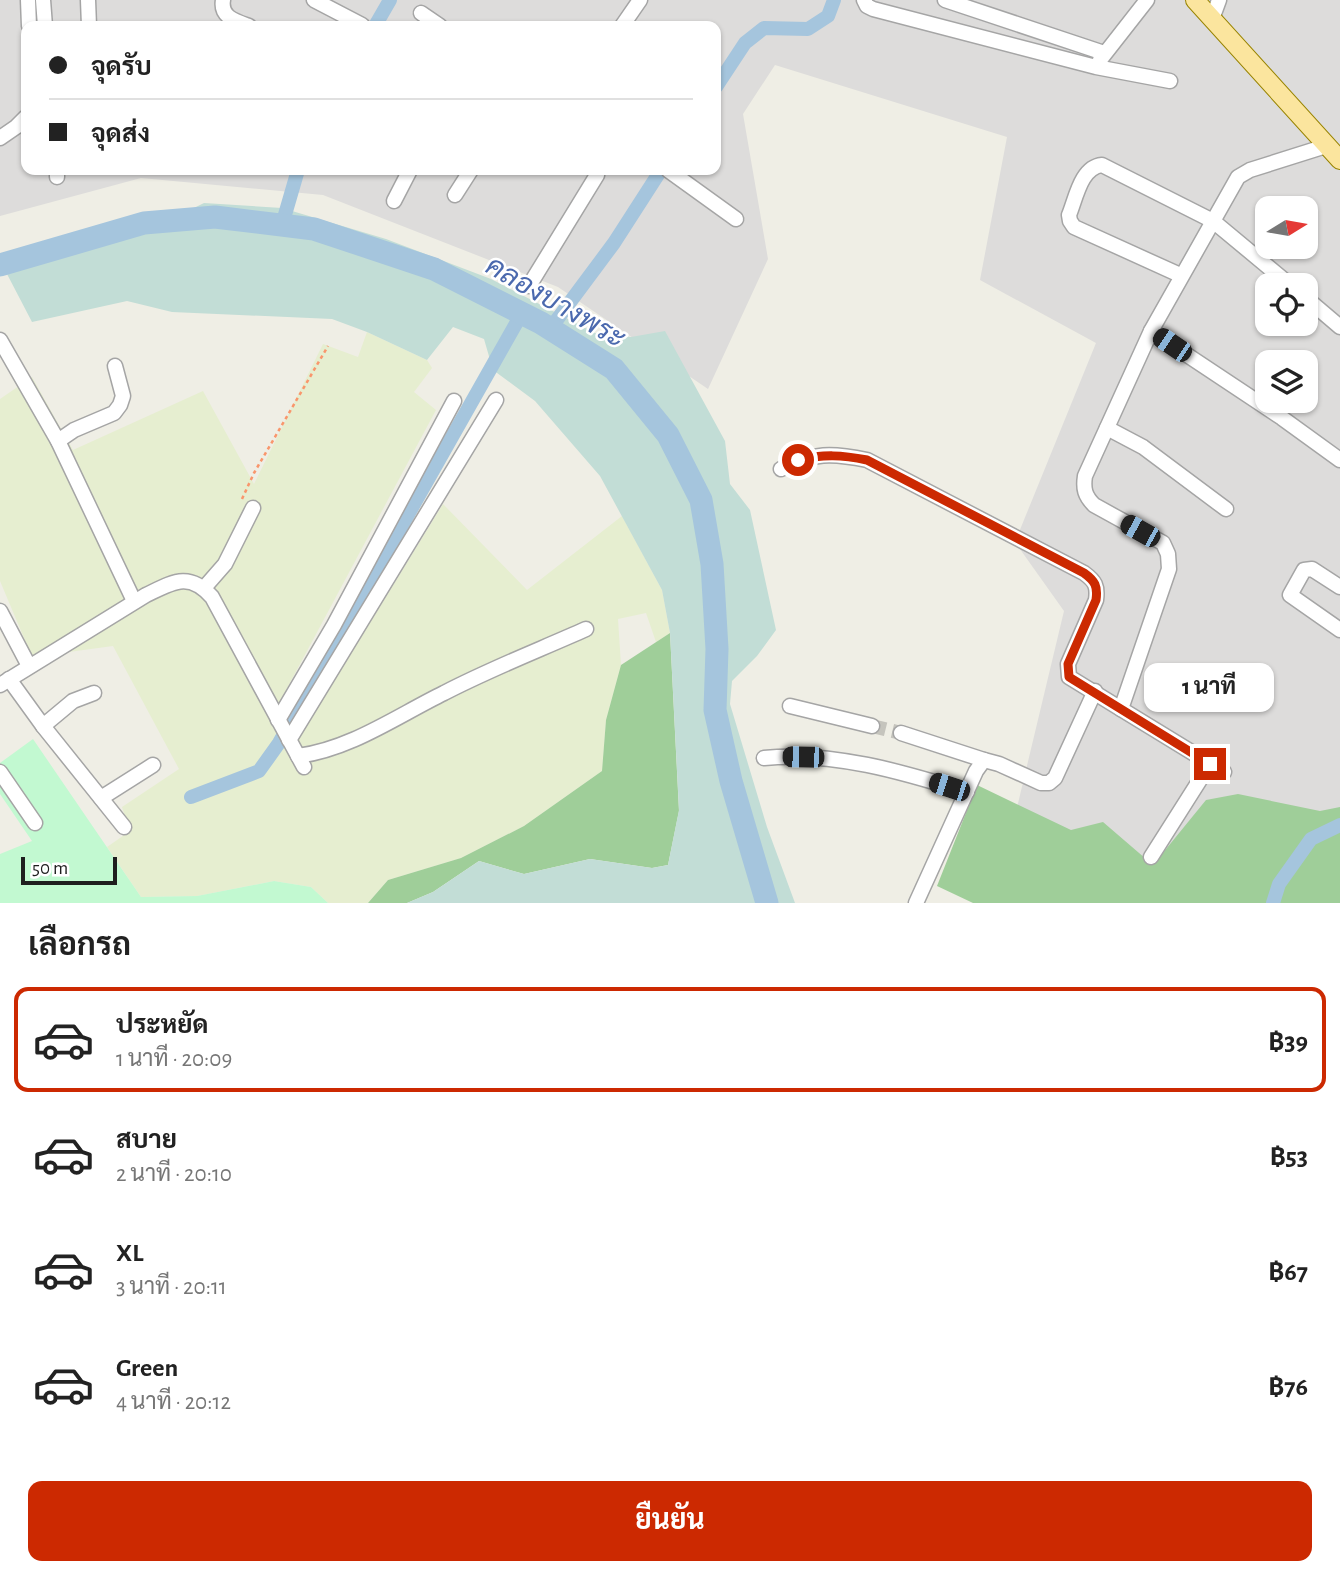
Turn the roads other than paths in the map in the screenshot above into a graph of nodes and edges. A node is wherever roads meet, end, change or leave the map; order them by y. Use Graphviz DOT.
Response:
graph roads {
  1 [pos="28,0"];
  2 [pos="43,0"];
  3 [pos="88,0"];
  4 [pos="223,0"];
  5 [pos="314,0"];
  6 [pos="640,0"];
  7 [pos="864,0"];
  8 [pos="945,0"];
  9 [pos="1147,0"];
  10 [pos="1195,0"];
  11 [pos="1219,0"];
  12 [pos="421,13"];
  13 [pos="1212,19"];
  14 [pos="29,21"];
  15 [pos="45,21"];
  16 [pos="89,21"];
  17 [pos="237,21"];
  18 [pos="354,21"];
  19 [pos="433,21"];
  20 [pos="629,21"];
  21 [pos="1104,52"];
  22 [pos="1096,67"];
  23 [pos="1171,81"];
  24 [pos="21,122"];
  25 [pos="0,138"];
  26 [pos="1326,146"];
  27 [pos="1340,160"];
  28 [pos="407,175"];
  29 [pos="468,175"];
  30 [pos="597,175"];
  31 [pos="675,175"];
  32 [pos="455,195"];
  33 [pos="394,201"];
  34 [pos="736,219"];
  35 [pos="1213,221"];
  36 [pos="1276,273"];
  37 [pos="1180,275"];
  38 [pos="529,286"];
  39 [pos="1318,308"];
  40 [pos="1340,327"];
  41 [pos="1151,331"];
  42 [pos="0,340"];
  43 [pos="115,366"];
  44 [pos="496,400"];
  45 [pos="454,401"];
  46 [pos="1107,428"];
  47 [pos="58,440"];
  48 [pos="1340,460"];
  49 [pos="781,469"];
  50 [pos="253,508"];
  51 [pos="1226,509"];
  52 [pos="204,587"];
  53 [pos="1340,587"];
  54 [pos="134,601"];
  55 [pos="0,611"];
  56 [pos="586,629"];
  57 [pos="1340,630"];
  58 [pos="29,666"];
  59 [pos="4,682"];
  60 [pos="1095,691"];
  61 [pos="94,693"];
  62 [pos="790,706"];
  63 [pos="1121,709"];
  64 [pos="278,720"];
  65 [pos="43,726"];
  66 [pos="872,726"];
  67 [pos="901,733"];
  68 [pos="289,740"];
  69 [pos="764,758"];
  70 [pos="984,760"];
  71 [pos="1210,764"];
  72 [pos="153,765"];
  73 [pos="0,772"];
  74 [pos="1224,772"];
  75 [pos="967,792"];
  76 [pos="101,798"];
  77 [pos="35,823"];
  78 [pos="124,827"];
  79 [pos="1152,857"];
  80 [pos="916,903"];
  1 -- 14 [label="street"];
  2 -- 15 [label="street"];
  3 -- 16 [label="street"];
  4 -- 17 [label="street"];
  5 -- 18 [label="street"];
  6 -- 20 [label="street"];
  7 -- 22 [label="street"];
  8 -- 21 [label="street"];
  9 -- 21 [label="street"];
  10 -- 13 [label="main road"];
  11 -- 13 [label="street"];
  12 -- 19 [label="street"];
  13 -- 26 [label="main road"];
  21 -- 22 [label="street"];
  22 -- 23 [label="street"];
  24 -- 25 [label="street"];
  26 -- 27 [label="main road"];
  26 -- 35 [label="street"];
  28 -- 33 [label="street"];
  29 -- 32 [label="street"];
  30 -- 38 [label="street"];
  31 -- 34 [label="street"];
  35 -- 36 [label="street"];
  35 -- 37 [label="street"];
  35 -- 37 [label="street"];
  37 -- 41 [label="street"];
  39 -- 40 [label="street"];
  41 -- 46 [label="street"];
  41 -- 48 [label="street"];
  42 -- 47 [label="street"];
  43 -- 47 [label="street"];
  44 -- 68 [label="street"];
  45 -- 64 [label="street"];
  46 -- 51 [label="street"];
  46 -- 63 [label="street"];
  47 -- 54 [label="street"];
  49 -- 60 [label="street"];
  50 -- 52 [label="street"];
  52 -- 54 [label="street"];
  52 -- 64 [label="street"];
  53 -- 57 [label="street"];
  54 -- 58 [label="street"];
  55 -- 58 [label="street"];
  56 -- 68 [label="street"];
  58 -- 59 [label="street"];
  59 -- 65 [label="street"];
  60 -- 63 [label="street"];
  60 -- 70 [label="street"];
  61 -- 65 [label="street"];
  62 -- 66 [label="street"];
  63 -- 71 [label="street"];
  64 -- 68 [label="street"];
  65 -- 76 [label="street"];
  67 -- 70 [label="street"];
  69 -- 75 [label="street"];
  70 -- 75 [label="street"];
  71 -- 74 [label="street"];
  71 -- 79 [label="street"];
  72 -- 76 [label="street"];
  73 -- 77 [label="street"];
  75 -- 80 [label="street"];
  76 -- 78 [label="street"];
}
